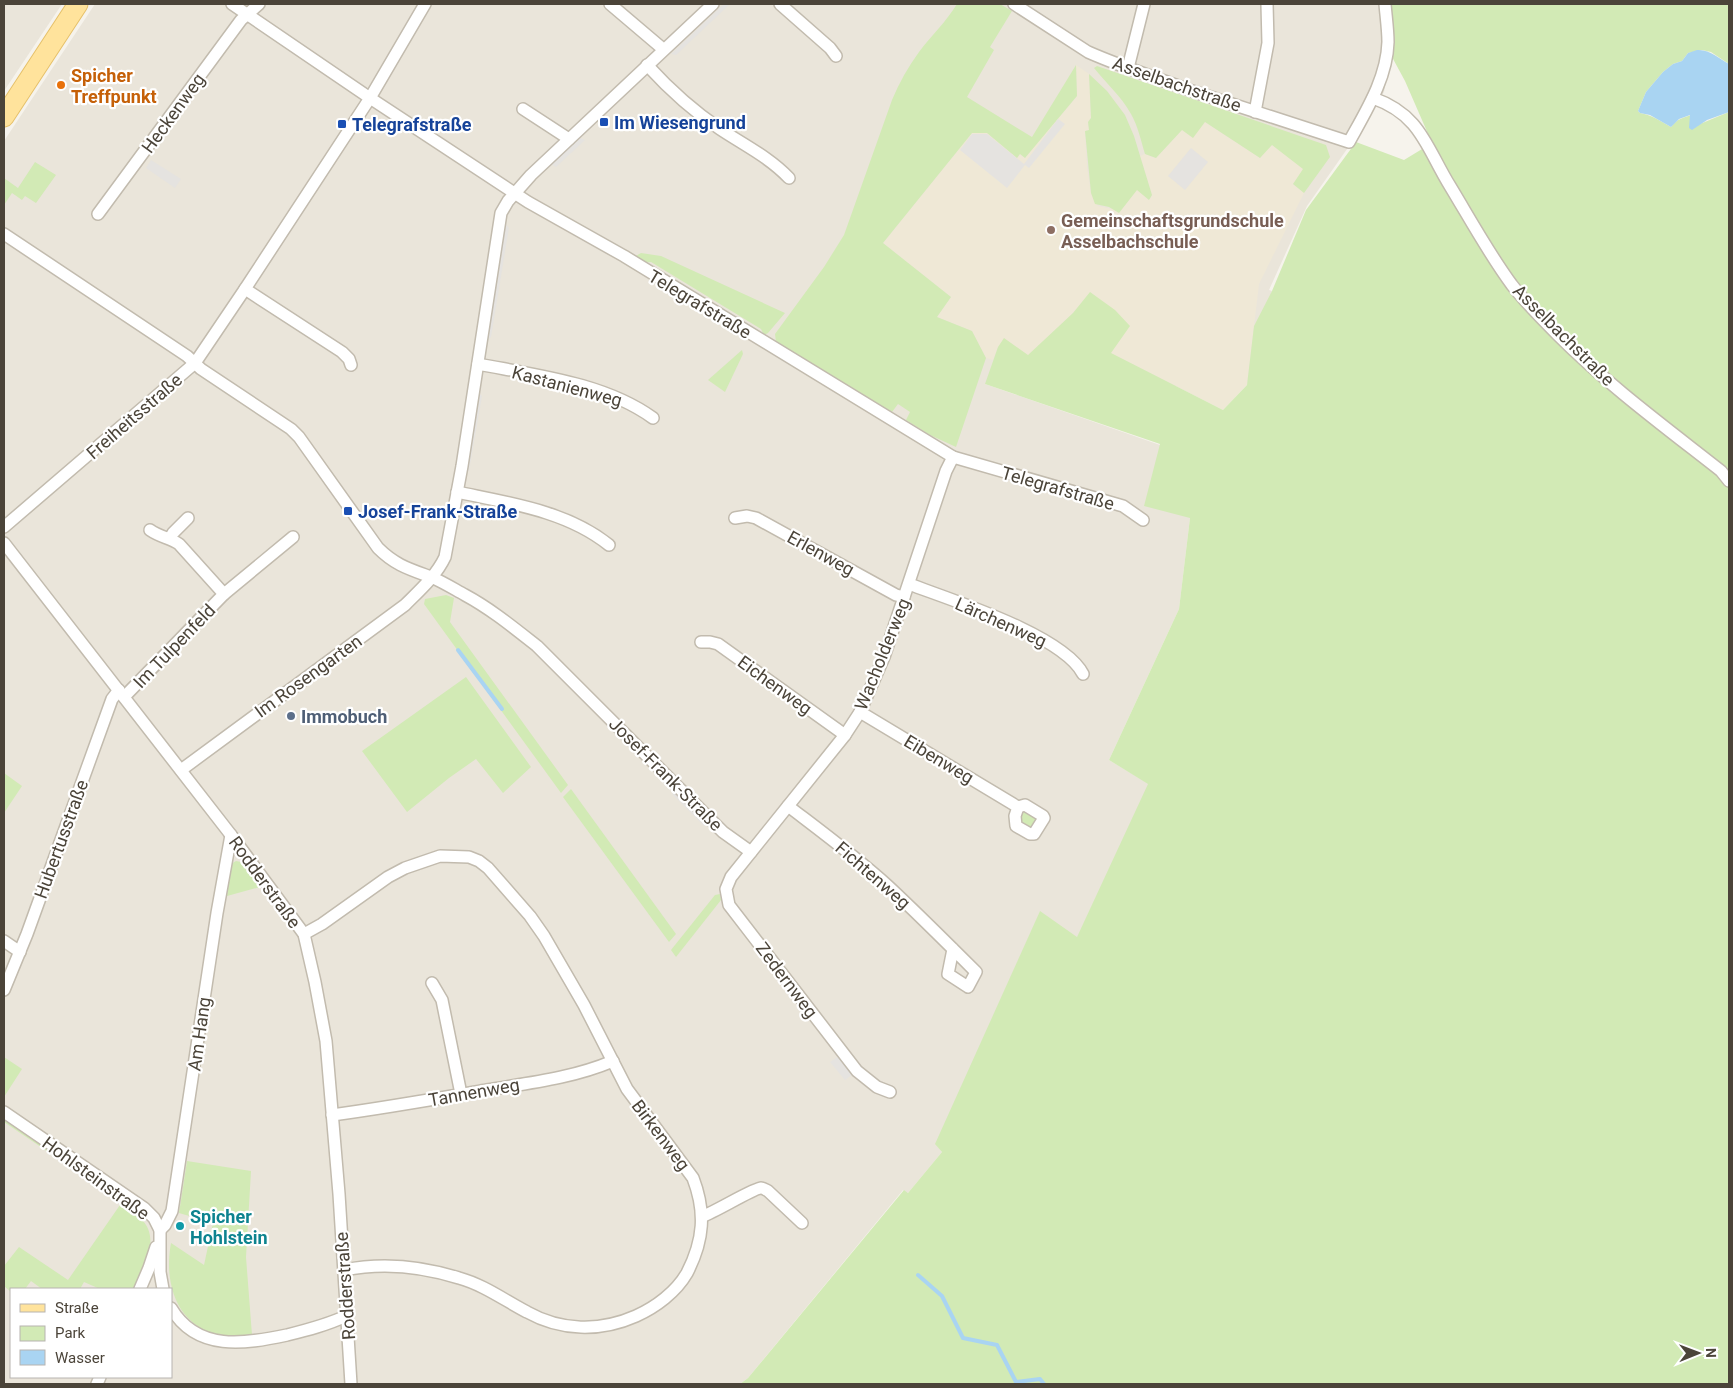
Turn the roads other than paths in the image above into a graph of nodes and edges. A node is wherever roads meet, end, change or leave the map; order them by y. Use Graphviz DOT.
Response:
graph roads {
  1 [pos="78,4"];
  2 [pos="232,4"];
  3 [pos="258,4"];
  4 [pos="425,4"];
  5 [pos="610,4"];
  6 [pos="713,4"];
  7 [pos="780,4"];
  8 [pos="1014,4"];
  9 [pos="1144,4"];
  10 [pos="1267,4"];
  11 [pos="1385,4"];
  12 [pos="248,14"];
  13 [pos="663,49"];
  14 [pos="836,56"];
  15 [pos="647,65"];
  16 [pos="1128,68"];
  17 [pos="370,98"];
  18 [pos="1372,98"];
  19 [pos="523,109"];
  20 [pos="1255,112"];
  21 [pos="4,118"];
  22 [pos="569,139"];
  23 [pos="789,178"];
  24 [pos="514,193"];
  25 [pos="98,214"];
  26 [pos="4,234"];
  27 [pos="245,289"];
  28 [pos="195,363"];
  29 [pos="478,364"];
  30 [pos="350,365"];
  31 [pos="653,418"];
  32 [pos="953,457"];
  33 [pos="1729,481"];
  34 [pos="457,492"];
  35 [pos="188,518"];
  36 [pos="735,518"];
  37 [pos="1142,520"];
  38 [pos="4,527"];
  39 [pos="150,530"];
  40 [pos="293,537"];
  41 [pos="170,538"];
  42 [pos="4,543"];
  43 [pos="609,545"];
  44 [pos="432,578"];
  45 [pos="909,584"];
  46 [pos="224,594"];
  47 [pos="904,597"];
  48 [pos="701,642"];
  49 [pos="1083,674"];
  50 [pos="122,694"];
  51 [pos="860,712"];
  52 [pos="845,735"];
  53 [pos="181,770"];
  54 [pos="788,806"];
  55 [pos="1018,807"];
  56 [pos="231,835"];
  57 [pos="750,852"];
  58 [pos="304,934"];
  59 [pos="4,940"];
  60 [pos="953,949"];
  61 [pos="20,952"];
  62 [pos="432,983"];
  63 [pos="4,990"];
  64 [pos="613,1061"];
  65 [pos="890,1092"];
  66 [pos="461,1094"];
  67 [pos="4,1112"];
  68 [pos="332,1115"];
  69 [pos="703,1216"];
  70 [pos="802,1223"];
  71 [pos="160,1230"];
  72 [pos="344,1270"];
  73 [pos="140,1288"];
  74 [pos="163,1288"];
  75 [pos="172,1310"];
  76 [pos="346,1316"];
  77 [pos="351,1384"];
  1 -- 21 [label="main road"];
  2 -- 12 [label="street, Telegrafstraße"];
  3 -- 12 [label="street, Heckenweg"];
  4 -- 17 [label="street, Freiheitsstraße"];
  5 -- 13 [label="street"];
  6 -- 13 [label="street"];
  7 -- 14 [label="street"];
  8 -- 16 [label="street, Asselbachstraße"];
  9 -- 16 [label="street"];
  10 -- 20 [label="street"];
  11 -- 18 [label="street"];
  12 -- 17 [label="street, Telegrafstraße"];
  12 -- 25 [label="street, Heckenweg"];
  13 -- 15 [label="street"];
  15 -- 22 [label="street"];
  15 -- 23 [label="street"];
  16 -- 20 [label="street, Asselbachstraße"];
  17 -- 24 [label="street, Telegrafstraße"];
  17 -- 27 [label="street, Freiheitsstraße"];
  18 -- 20 [label="street, Asselbachstraße"];
  18 -- 33 [label="street, Asselbachstraße"];
  19 -- 22 [label="street"];
  22 -- 24 [label="street"];
  24 -- 29 [label="street"];
  24 -- 32 [label="street, Telegrafstraße"];
  26 -- 28 [label="street, Josef-Frank-Straße"];
  27 -- 28 [label="street, Freiheitsstraße"];
  27 -- 30 [label="street"];
  28 -- 38 [label="street, Freiheitsstraße"];
  28 -- 44 [label="street, Josef-Frank-Straße"];
  29 -- 31 [label="street, Kastanienweg"];
  29 -- 34 [label="street"];
  32 -- 37 [label="street, Telegrafstraße"];
  32 -- 45 [label="street, Wacholderweg"];
  34 -- 43 [label="street"];
  34 -- 44 [label="street"];
  35 -- 41 [label="street"];
  36 -- 47 [label="street, Erlenweg"];
  39 -- 41 [label="street, Im Tulpenfeld"];
  40 -- 46 [label="street, Im Tulpenfeld"];
  41 -- 46 [label="street, Im Tulpenfeld"];
  42 -- 50 [label="street, Rodderstraße"];
  44 -- 53 [label="street, Im Rosengarten"];
  44 -- 57 [label="street, Josef-Frank-Straße"];
  45 -- 47 [label="street, Wacholderweg"];
  45 -- 49 [label="street, Lärchenweg"];
  46 -- 50 [label="street, Im Tulpenfeld"];
  47 -- 51 [label="street, Wacholderweg"];
  48 -- 52 [label="street, Eichenweg"];
  50 -- 53 [label="street, Rodderstraße"];
  50 -- 61 [label="street, Hubertusstraße"];
  51 -- 52 [label="street, Wacholderweg"];
  51 -- 55 [label="street, Eibenweg"];
  52 -- 54 [label="street, Wacholderweg"];
  53 -- 56 [label="street, Rodderstraße"];
  54 -- 57 [label="street, Wacholderweg"];
  54 -- 60 [label="street, Fichtenweg"];
  56 -- 58 [label="street, Rodderstraße"];
  56 -- 71 [label="street, Am Hang"];
  57 -- 65 [label="street, Zedernweg"];
  58 -- 64 [label="street, Birkenweg"];
  58 -- 68 [label="street, Rodderstraße"];
  59 -- 61 [label="street"];
  61 -- 63 [label="street, Hubertusstraße"];
  62 -- 66 [label="street"];
  64 -- 66 [label="street, Tannenweg"];
  64 -- 69 [label="street, Birkenweg"];
  66 -- 68 [label="street, Tannenweg"];
  67 -- 71 [label="street, Hohlsteinstraße"];
  68 -- 72 [label="street, Rodderstraße"];
  69 -- 70 [label="street"];
  69 -- 72 [label="street, Birkenweg"];
  71 -- 73 [label="street"];
  71 -- 74 [label="street, Hohlsteinstraße"];
  72 -- 76 [label="street, Rodderstraße"];
  75 -- 76 [label="street"];
  76 -- 77 [label="street, Rodderstraße"];
}
